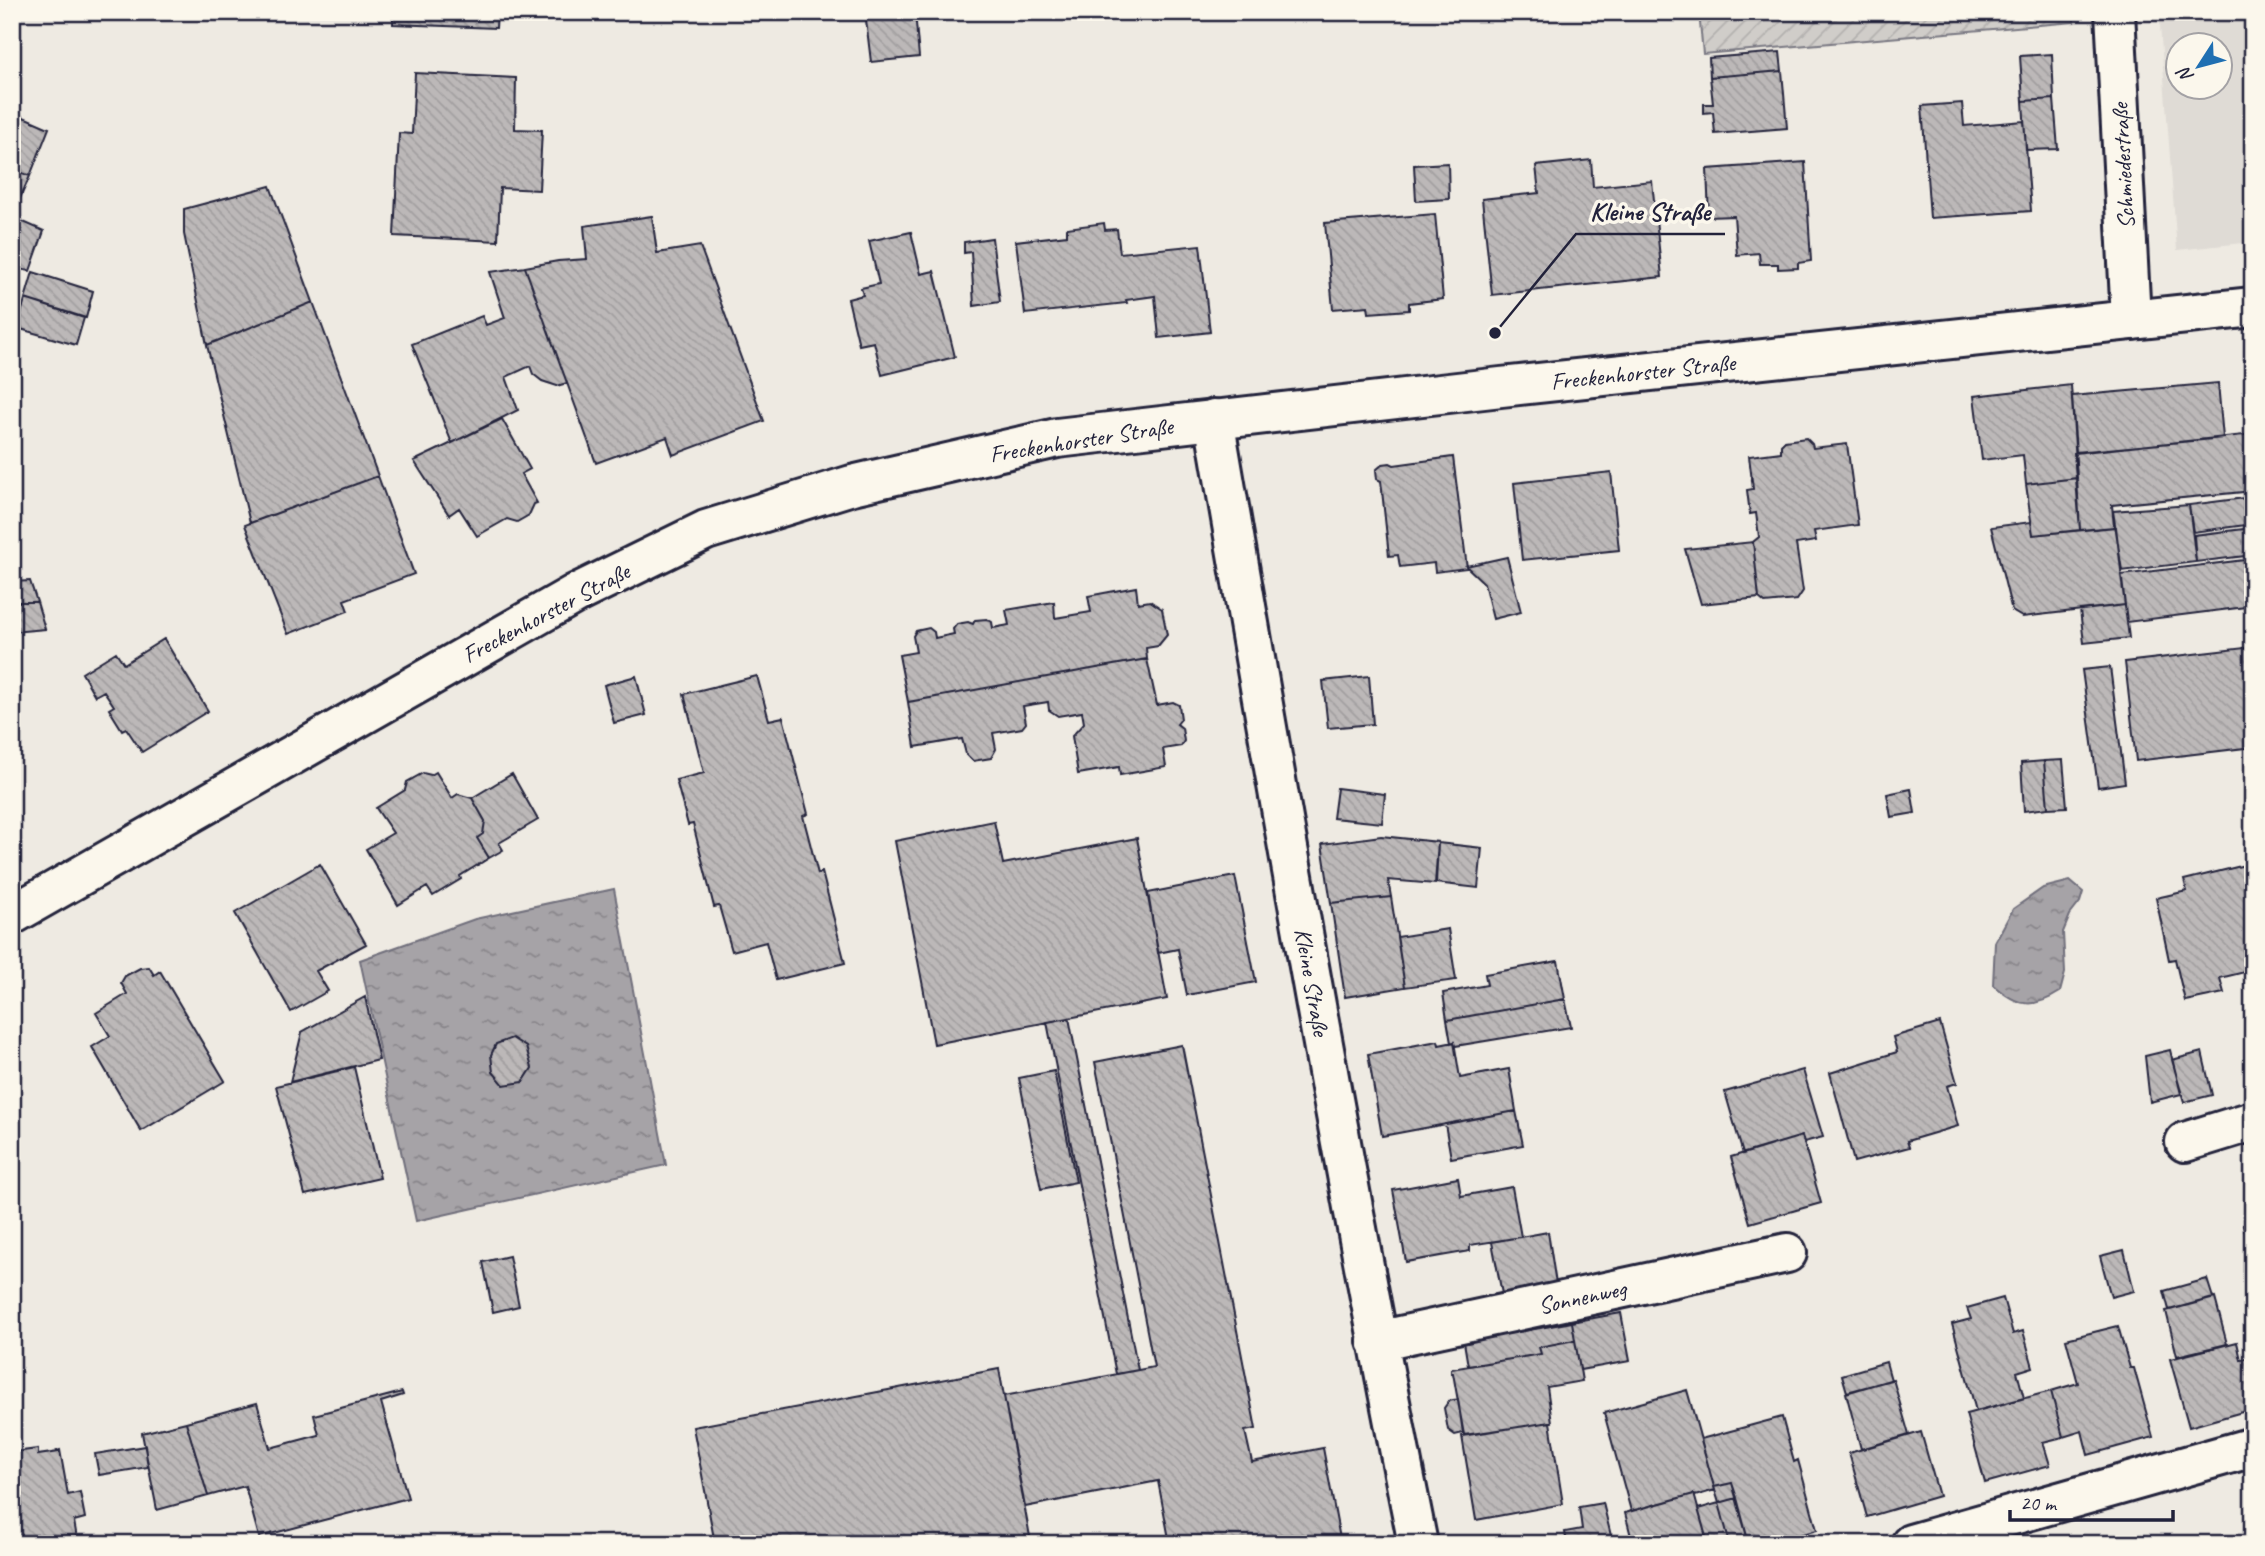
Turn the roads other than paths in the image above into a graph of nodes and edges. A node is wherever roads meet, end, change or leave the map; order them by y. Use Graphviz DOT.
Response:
graph roads {
  1 [pos="2115,12"];
  2 [pos="2253,306"];
  3 [pos="2132,320"];
  4 [pos="1214,419"];
  5 [pos="12,915"];
  6 [pos="2253,1121"];
  7 [pos="2185,1142"];
  8 [pos="1787,1253"];
  9 [pos="1377,1341"];
  10 [pos="2253,1447"];
  11 [pos="1418,1544"];
  12 [pos="1911,1544"];
  1 -- 3 [label="main road, Schmiedestraße"];
  2 -- 3 [label="main road, Freckenhorster Straße"];
  3 -- 4 [label="main road, Freckenhorster Straße"];
  4 -- 5 [label="main road, Freckenhorster Straße"];
  4 -- 9 [label="main road, Kleine Straße"];
  6 -- 7 [label="main road"];
  8 -- 9 [label="main road, Sonnenweg"];
  9 -- 11 [label="main road, Kleine Straße"];
  10 -- 12 [label="main road"];
}
